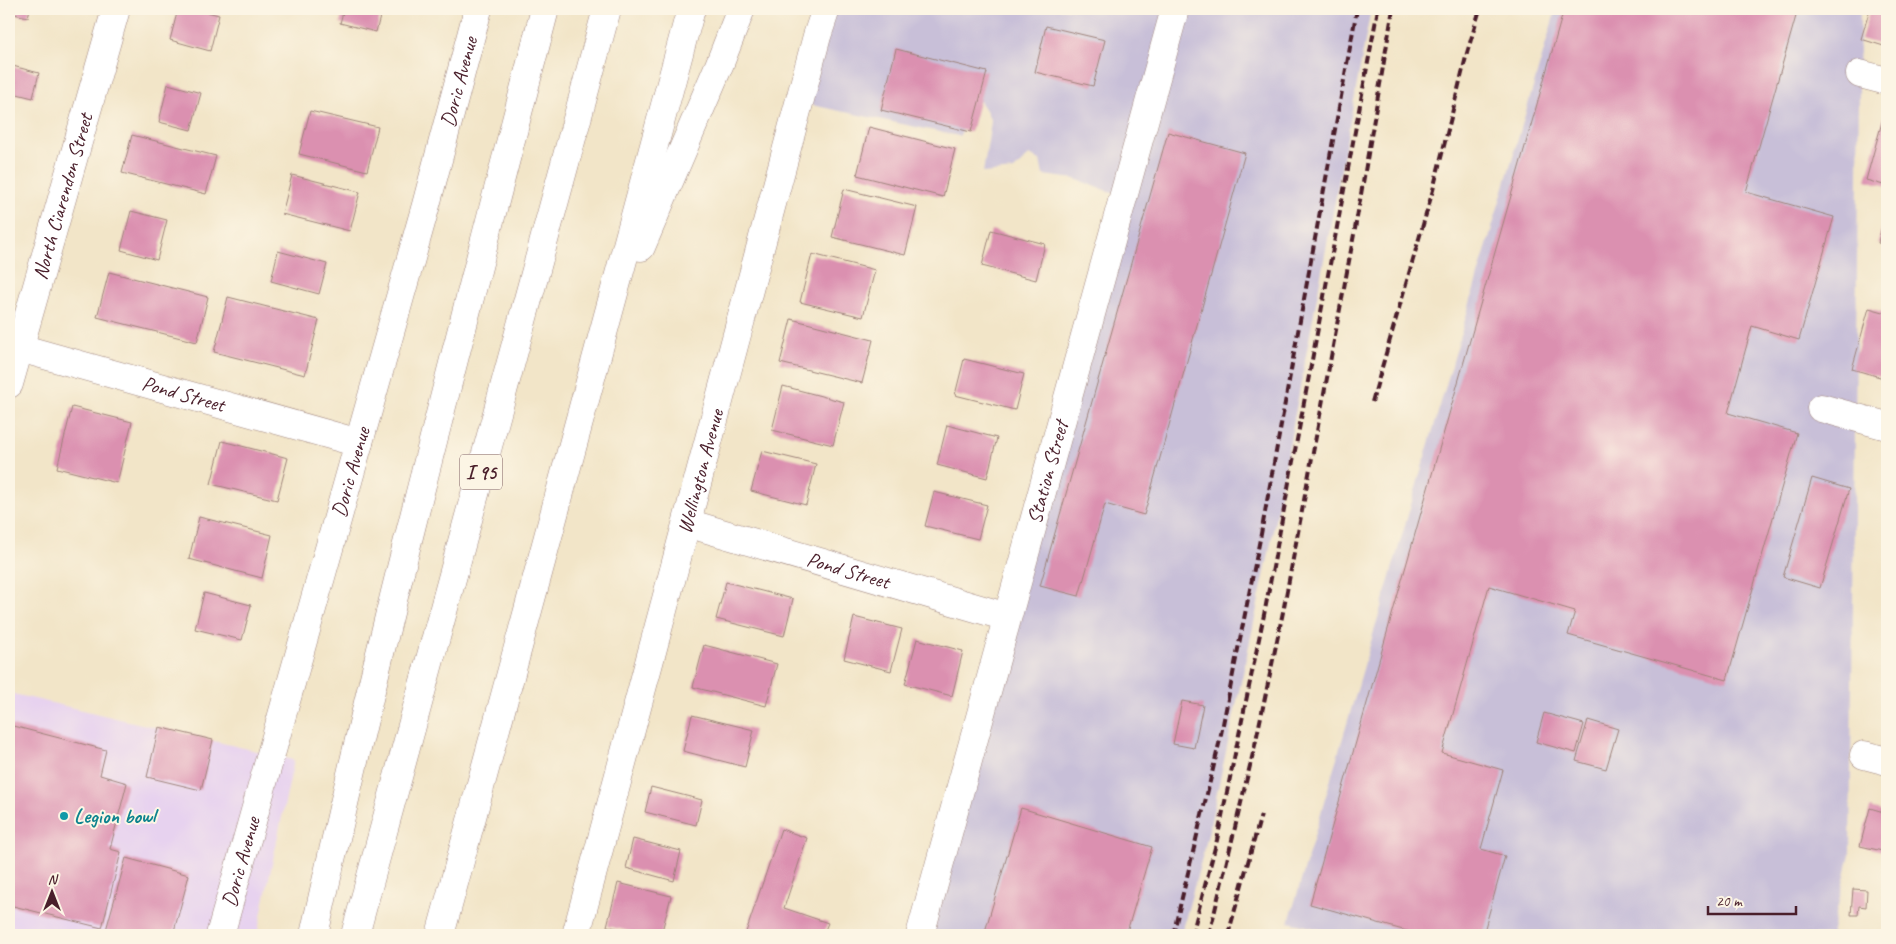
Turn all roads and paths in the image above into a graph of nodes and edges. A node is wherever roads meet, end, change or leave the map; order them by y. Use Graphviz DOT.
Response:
graph roads {
  1 [pos="116,9"];
  2 [pos="478,9"];
  3 [pos="530,9"];
  4 [pos="545,9"];
  5 [pos="607,9"];
  6 [pos="691,9"];
  7 [pos="741,9"];
  8 [pos="826,9"];
  9 [pos="1174,9"];
  10 [pos="1860,74"];
  11 [pos="1887,81"];
  12 [pos="602,338"];
  13 [pos="14,347"];
  14 [pos="9,384"];
  15 [pos="442,408"];
  16 [pos="1821,408"];
  17 [pos="1887,426"];
  18 [pos="359,443"];
  19 [pos="687,523"];
  20 [pos="1007,617"];
  21 [pos="220,935"];
  22 [pos="314,935"];
  23 [pos="355,935"];
  24 [pos="440,935"];
  25 [pos="576,935"];
  26 [pos="920,935"];
  1 -- 13 [label="main road, North Ciarendon Street"];
  2 -- 18 [label="main road, Doric Avenue"];
  3 -- 15 [label="main road"];
  4 -- 15 [label="main road"];
  5 -- 23 [label="main road, I 95"];
  6 -- 12 [label="main road"];
  7 -- 12 [label="main road"];
  8 -- 19 [label="main road, Wellington Avenue"];
  9 -- 20 [label="main road, Station Street"];
  10 -- 11 [label="main road"];
  12 -- 24 [label="main road"];
  13 -- 14 [label="main road, North Ciarendon Street"];
  13 -- 18 [label="main road, Pond Street"];
  15 -- 22 [label="main road"];
  16 -- 17 [label="main road"];
  18 -- 21 [label="main road, Doric Avenue"];
  19 -- 20 [label="main road, Pond Street"];
  19 -- 25 [label="main road, Wellington Avenue"];
  20 -- 26 [label="main road, Station Street"];
}
